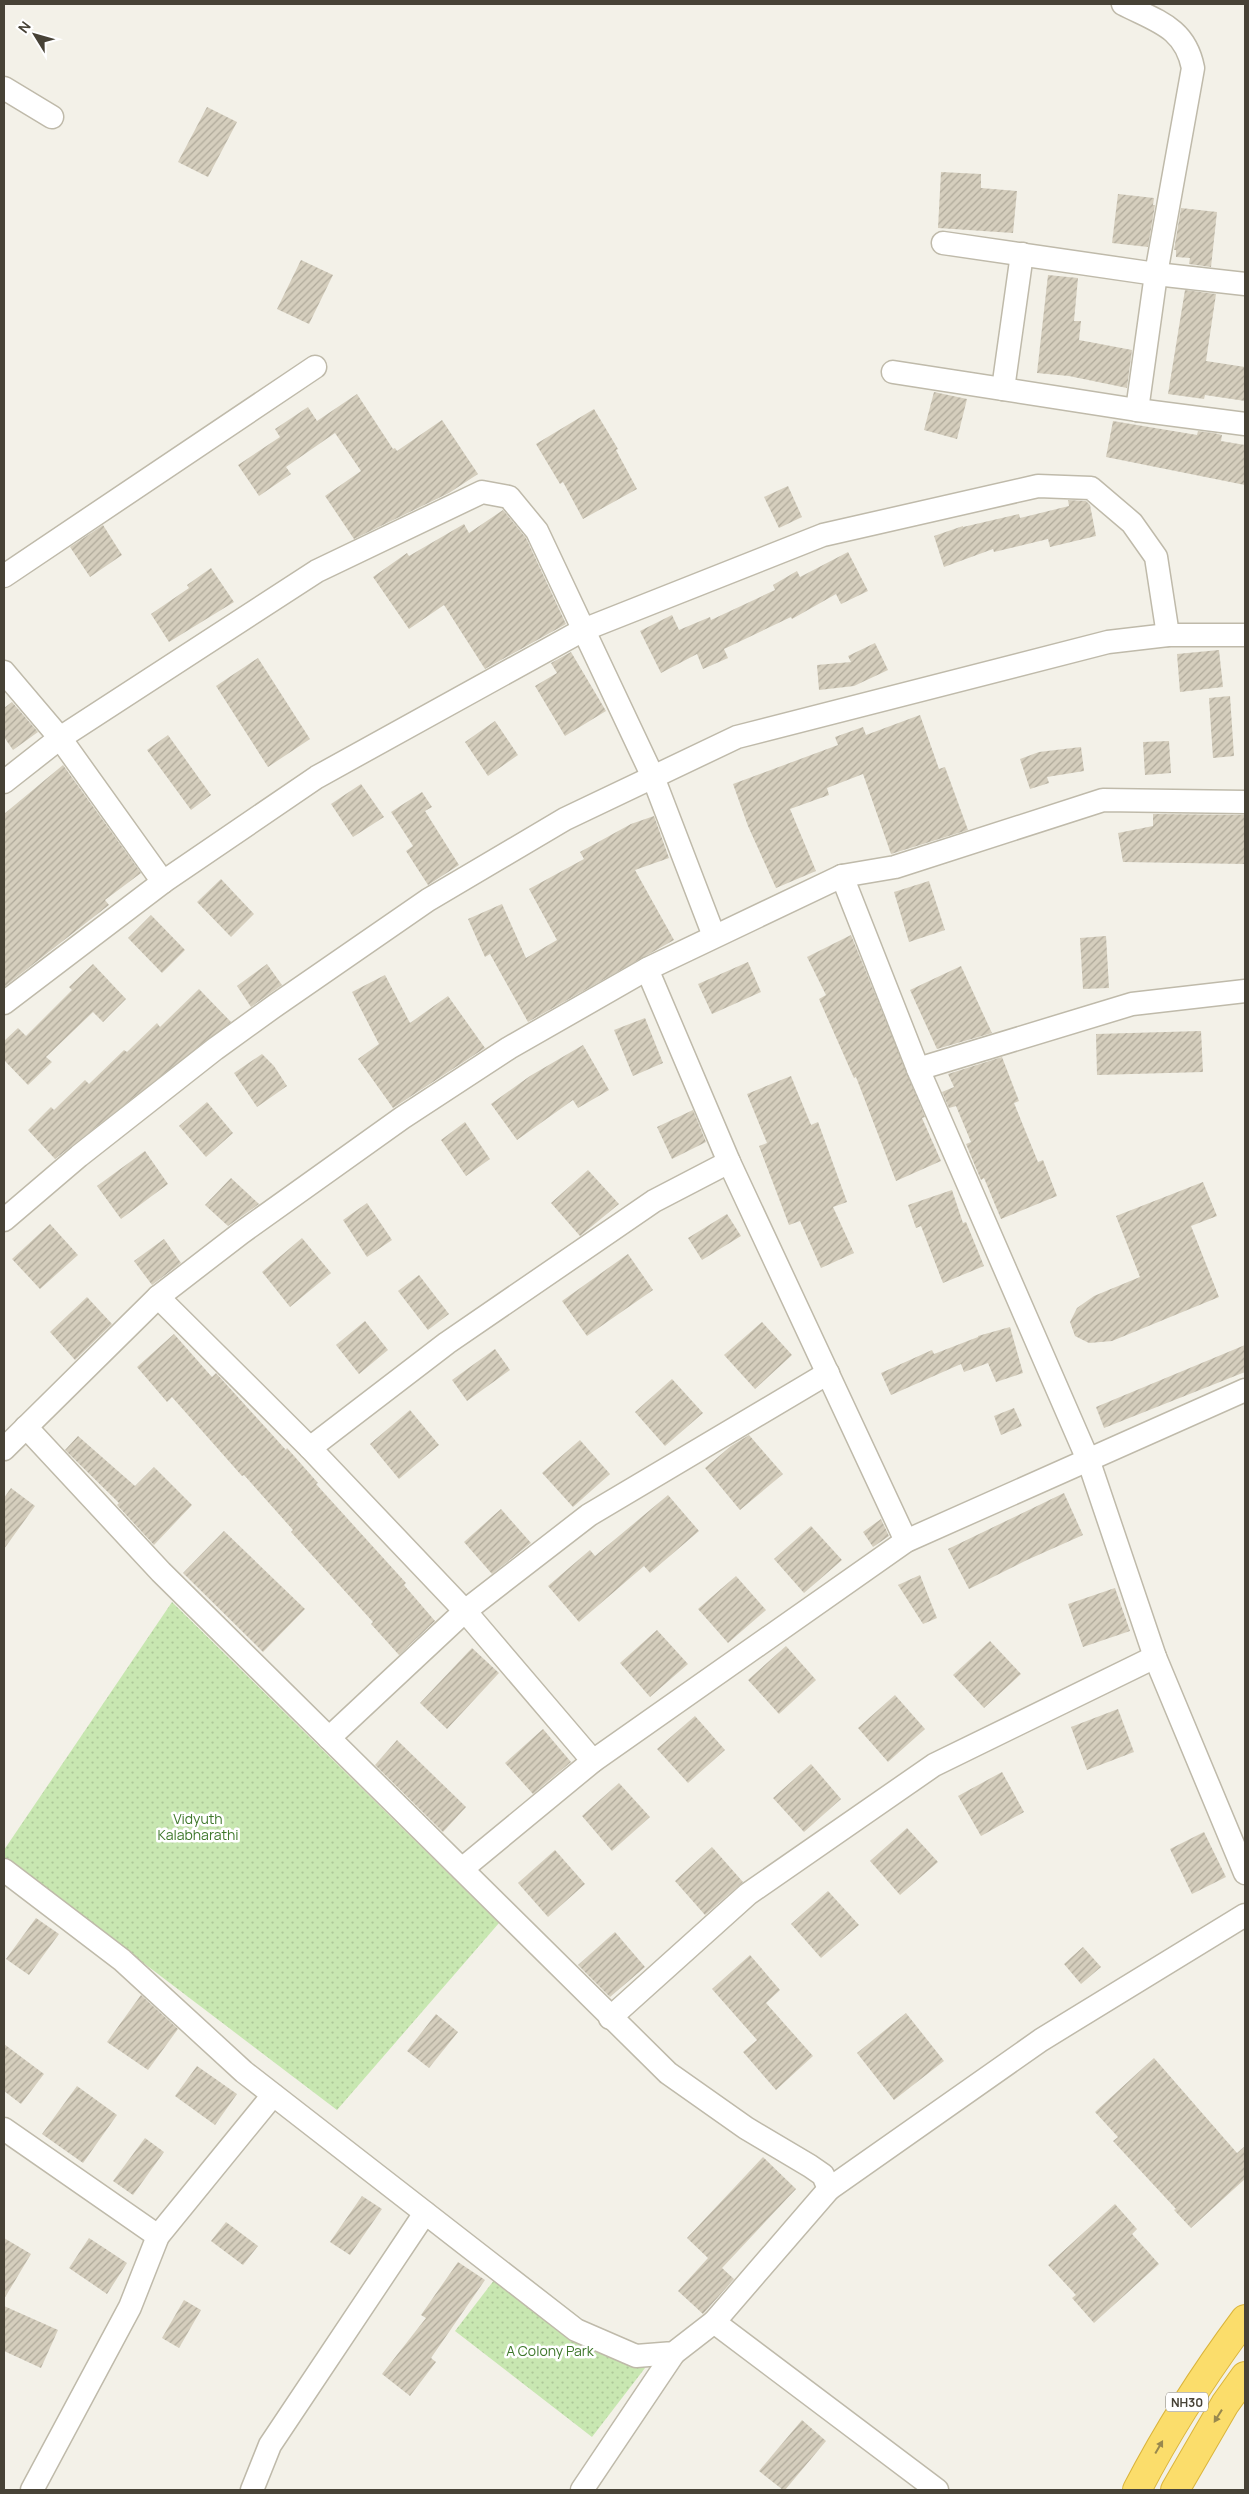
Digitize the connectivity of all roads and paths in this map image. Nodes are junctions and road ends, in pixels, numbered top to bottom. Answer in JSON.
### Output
{"nodes":[{"id":1,"x":1123,"y":4,"type":"edge"},
{"id":2,"x":4,"y":88,"type":"edge"},
{"id":3,"x":52,"y":117,"type":"dead end"},
{"id":4,"x":944,"y":243,"type":"dead end"},
{"id":5,"x":1022,"y":254,"type":"junction"},
{"id":6,"x":1156,"y":274,"type":"junction"},
{"id":7,"x":1245,"y":284,"type":"edge"},
{"id":8,"x":315,"y":367,"type":"dead end"},
{"id":9,"x":894,"y":372,"type":"dead end"},
{"id":10,"x":1003,"y":389,"type":"junction"},
{"id":11,"x":1137,"y":410,"type":"junction"},
{"id":12,"x":1245,"y":424,"type":"edge"},
{"id":13,"x":4,"y":576,"type":"edge"},
{"id":14,"x":584,"y":630,"type":"junction"},
{"id":15,"x":1168,"y":635,"type":"junction"},
{"id":16,"x":1245,"y":635,"type":"edge"},
{"id":17,"x":4,"y":672,"type":"edge"},
{"id":18,"x":60,"y":738,"type":"junction"},
{"id":19,"x":653,"y":777,"type":"junction"},
{"id":20,"x":4,"y":782,"type":"edge"},
{"id":21,"x":1245,"y":802,"type":"edge"},
{"id":22,"x":842,"y":876,"type":"junction"},
{"id":23,"x":164,"y":882,"type":"junction"},
{"id":24,"x":714,"y":936,"type":"junction"},
{"id":25,"x":647,"y":969,"type":"junction"},
{"id":26,"x":1245,"y":991,"type":"edge"},
{"id":27,"x":4,"y":1003,"type":"edge"},
{"id":28,"x":918,"y":1069,"type":"junction"},
{"id":29,"x":730,"y":1162,"type":"junction"},
{"id":30,"x":5,"y":1215,"type":"edge"},
{"id":31,"x":158,"y":1297,"type":"junction"},
{"id":32,"x":828,"y":1373,"type":"junction"},
{"id":33,"x":1245,"y":1390,"type":"edge"},
{"id":34,"x":26,"y":1427,"type":"junction"},
{"id":35,"x":310,"y":1448,"type":"junction"},
{"id":36,"x":4,"y":1449,"type":"edge"},
{"id":37,"x":1089,"y":1462,"type":"junction"},
{"id":38,"x":906,"y":1541,"type":"junction"},
{"id":39,"x":465,"y":1611,"type":"junction"},
{"id":40,"x":1155,"y":1658,"type":"junction"},
{"id":41,"x":329,"y":1738,"type":"junction"},
{"id":42,"x":593,"y":1761,"type":"junction"},
{"id":43,"x":462,"y":1869,"type":"junction"},
{"id":44,"x":4,"y":1870,"type":"edge"},
{"id":45,"x":1245,"y":1873,"type":"edge"},
{"id":46,"x":1245,"y":1915,"type":"edge"},
{"id":47,"x":610,"y":2018,"type":"junction"},
{"id":48,"x":272,"y":2095,"type":"junction"},
{"id":49,"x":4,"y":2129,"type":"edge"},
{"id":50,"x":829,"y":2189,"type":"junction"},
{"id":51,"x":426,"y":2214,"type":"junction"},
{"id":52,"x":158,"y":2236,"type":"junction"},
{"id":53,"x":1245,"y":2320,"type":"edge"},
{"id":54,"x":714,"y":2322,"type":"junction"},
{"id":55,"x":674,"y":2352,"type":"junction"},
{"id":56,"x":1245,"y":2376,"type":"edge"},
{"id":57,"x":32,"y":2490,"type":"edge"},
{"id":58,"x":252,"y":2490,"type":"edge"},
{"id":59,"x":582,"y":2490,"type":"edge"},
{"id":60,"x":936,"y":2490,"type":"edge"},
{"id":61,"x":1136,"y":2490,"type":"edge"},
{"id":62,"x":1175,"y":2490,"type":"edge"}],
"edges":[{"from":1,"to":6,"type":"street"},
{"from":2,"to":3,"type":"street"},
{"from":4,"to":5,"type":"street"},
{"from":5,"to":6,"type":"street"},
{"from":5,"to":10,"type":"street"},
{"from":6,"to":7,"type":"street"},
{"from":6,"to":11,"type":"street"},
{"from":8,"to":13,"type":"street"},
{"from":9,"to":10,"type":"street"},
{"from":10,"to":11,"type":"street"},
{"from":11,"to":12,"type":"street"},
{"from":14,"to":15,"type":"street"},
{"from":14,"to":18,"type":"street"},
{"from":14,"to":19,"type":"street"},
{"from":14,"to":23,"type":"street"},
{"from":15,"to":16,"type":"street"},
{"from":15,"to":19,"type":"street"},
{"from":17,"to":18,"type":"street"},
{"from":18,"to":20,"type":"street"},
{"from":18,"to":23,"type":"street"},
{"from":19,"to":24,"type":"street"},
{"from":19,"to":30,"type":"street"},
{"from":21,"to":22,"type":"street"},
{"from":22,"to":24,"type":"street"},
{"from":22,"to":28,"type":"street"},
{"from":23,"to":27,"type":"street"},
{"from":24,"to":25,"type":"street"},
{"from":25,"to":29,"type":"street"},
{"from":25,"to":31,"type":"street"},
{"from":26,"to":28,"type":"street"},
{"from":28,"to":37,"type":"street"},
{"from":29,"to":32,"type":"street"},
{"from":29,"to":35,"type":"street"},
{"from":31,"to":34,"type":"street"},
{"from":31,"to":35,"type":"street"},
{"from":32,"to":38,"type":"street"},
{"from":32,"to":39,"type":"street"},
{"from":33,"to":37,"type":"street"},
{"from":34,"to":36,"type":"street"},
{"from":34,"to":41,"type":"street"},
{"from":35,"to":39,"type":"street"},
{"from":37,"to":38,"type":"street"},
{"from":37,"to":40,"type":"street"},
{"from":38,"to":42,"type":"street"},
{"from":39,"to":41,"type":"street"},
{"from":39,"to":42,"type":"street"},
{"from":40,"to":45,"type":"street"},
{"from":40,"to":47,"type":"street"},
{"from":41,"to":43,"type":"street"},
{"from":42,"to":43,"type":"street"},
{"from":43,"to":47,"type":"street"},
{"from":44,"to":48,"type":"street"},
{"from":46,"to":50,"type":"street"},
{"from":47,"to":50,"type":"street"},
{"from":48,"to":51,"type":"street"},
{"from":48,"to":52,"type":"street"},
{"from":49,"to":52,"type":"street"},
{"from":50,"to":54,"type":"street"},
{"from":51,"to":55,"type":"street"},
{"from":51,"to":58,"type":"street"},
{"from":52,"to":57,"type":"street"},
{"from":61,"to":53,"type":"highway","number":"NH30","one_way":true},
{"from":54,"to":55,"type":"street"},
{"from":54,"to":60,"type":"street"},
{"from":55,"to":59,"type":"street"},
{"from":56,"to":62,"type":"highway","number":"NH30","one_way":true}]}
